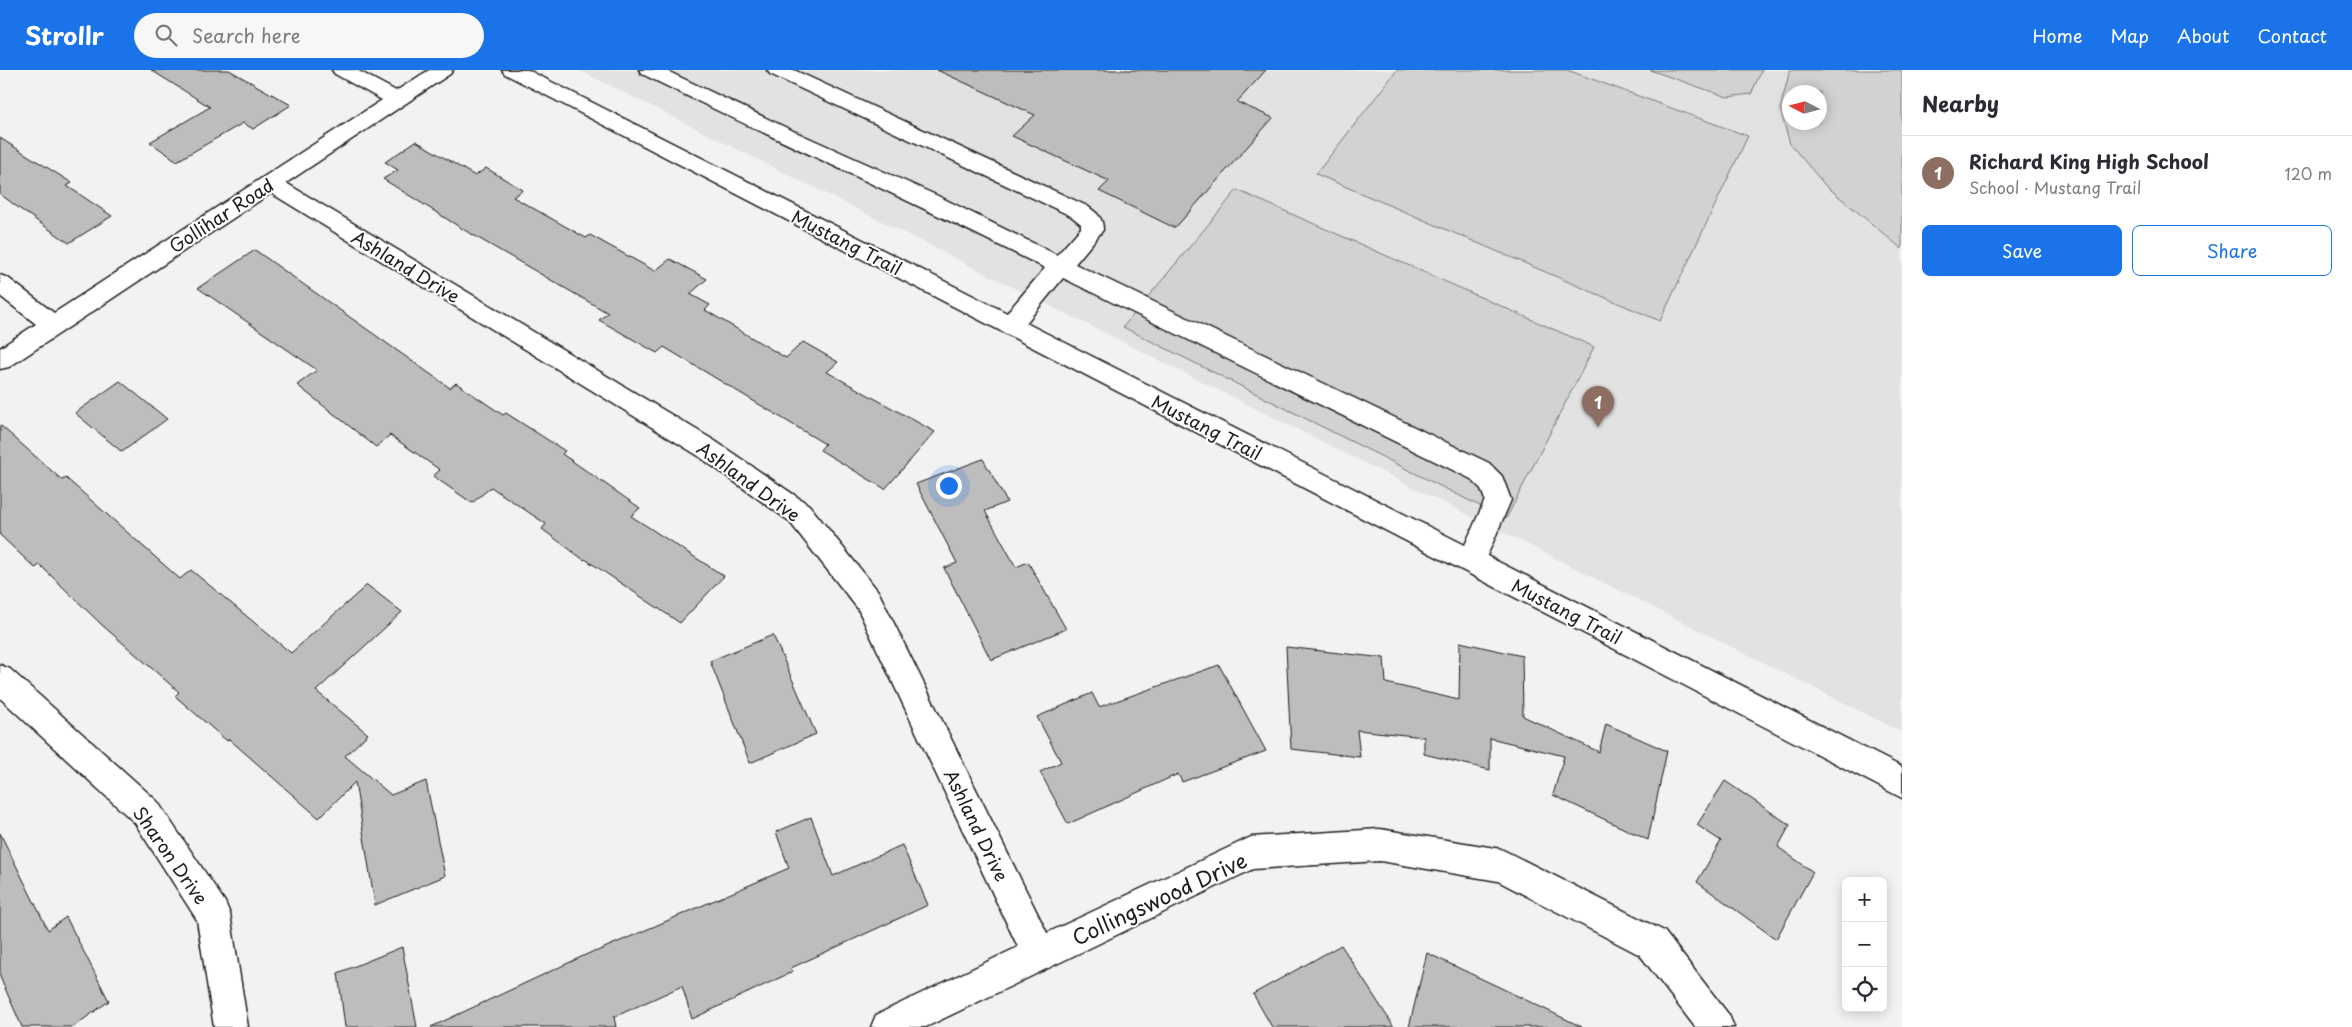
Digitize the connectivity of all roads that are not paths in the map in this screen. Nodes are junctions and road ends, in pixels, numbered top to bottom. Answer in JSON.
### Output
{"nodes":[{"id":1,"x":342,"y":70,"type":"edge"},
{"id":2,"x":443,"y":70,"type":"edge"},
{"id":3,"x":512,"y":70,"type":"edge"},
{"id":4,"x":649,"y":70,"type":"edge"},
{"id":5,"x":777,"y":70,"type":"edge"},
{"id":6,"x":396,"y":100,"type":"junction"},
{"id":7,"x":270,"y":183,"type":"junction"},
{"id":8,"x":1060,"y":266,"type":"junction"},
{"id":9,"x":0,"y":284,"type":"edge"},
{"id":10,"x":54,"y":325,"type":"junction"},
{"id":11,"x":1010,"y":326,"type":"junction"},
{"id":12,"x":0,"y":360,"type":"edge"},
{"id":13,"x":1471,"y":562,"type":"junction"},
{"id":14,"x":0,"y":679,"type":"edge"},
{"id":15,"x":1902,"y":783,"type":"edge"},
{"id":16,"x":1040,"y":955,"type":"junction"},
{"id":17,"x":231,"y":1027,"type":"edge"},
{"id":18,"x":888,"y":1027,"type":"edge"},
{"id":19,"x":1717,"y":1027,"type":"edge"}],
"edges":[{"from":1,"to":6,"type":"street"},
{"from":2,"to":6,"type":"street","name":"Gollihar Road"},
{"from":3,"to":11,"type":"street","name":"Mustang Trail"},
{"from":4,"to":8,"type":"street"},
{"from":5,"to":8,"type":"street"},
{"from":6,"to":7,"type":"street","name":"Gollihar Road"},
{"from":7,"to":10,"type":"street","name":"Gollihar Road"},
{"from":7,"to":16,"type":"street","name":"Ashland Drive"},
{"from":8,"to":11,"type":"street"},
{"from":8,"to":13,"type":"street"},
{"from":9,"to":10,"type":"street"},
{"from":10,"to":12,"type":"street","name":"Gollihar Road"},
{"from":11,"to":13,"type":"street","name":"Mustang Trail"},
{"from":13,"to":15,"type":"street","name":"Mustang Trail"},
{"from":14,"to":17,"type":"street","name":"Sharon Drive"},
{"from":16,"to":18,"type":"street","name":"Collingswood Drive"},
{"from":16,"to":19,"type":"street","name":"Collingswood Drive"}]}
